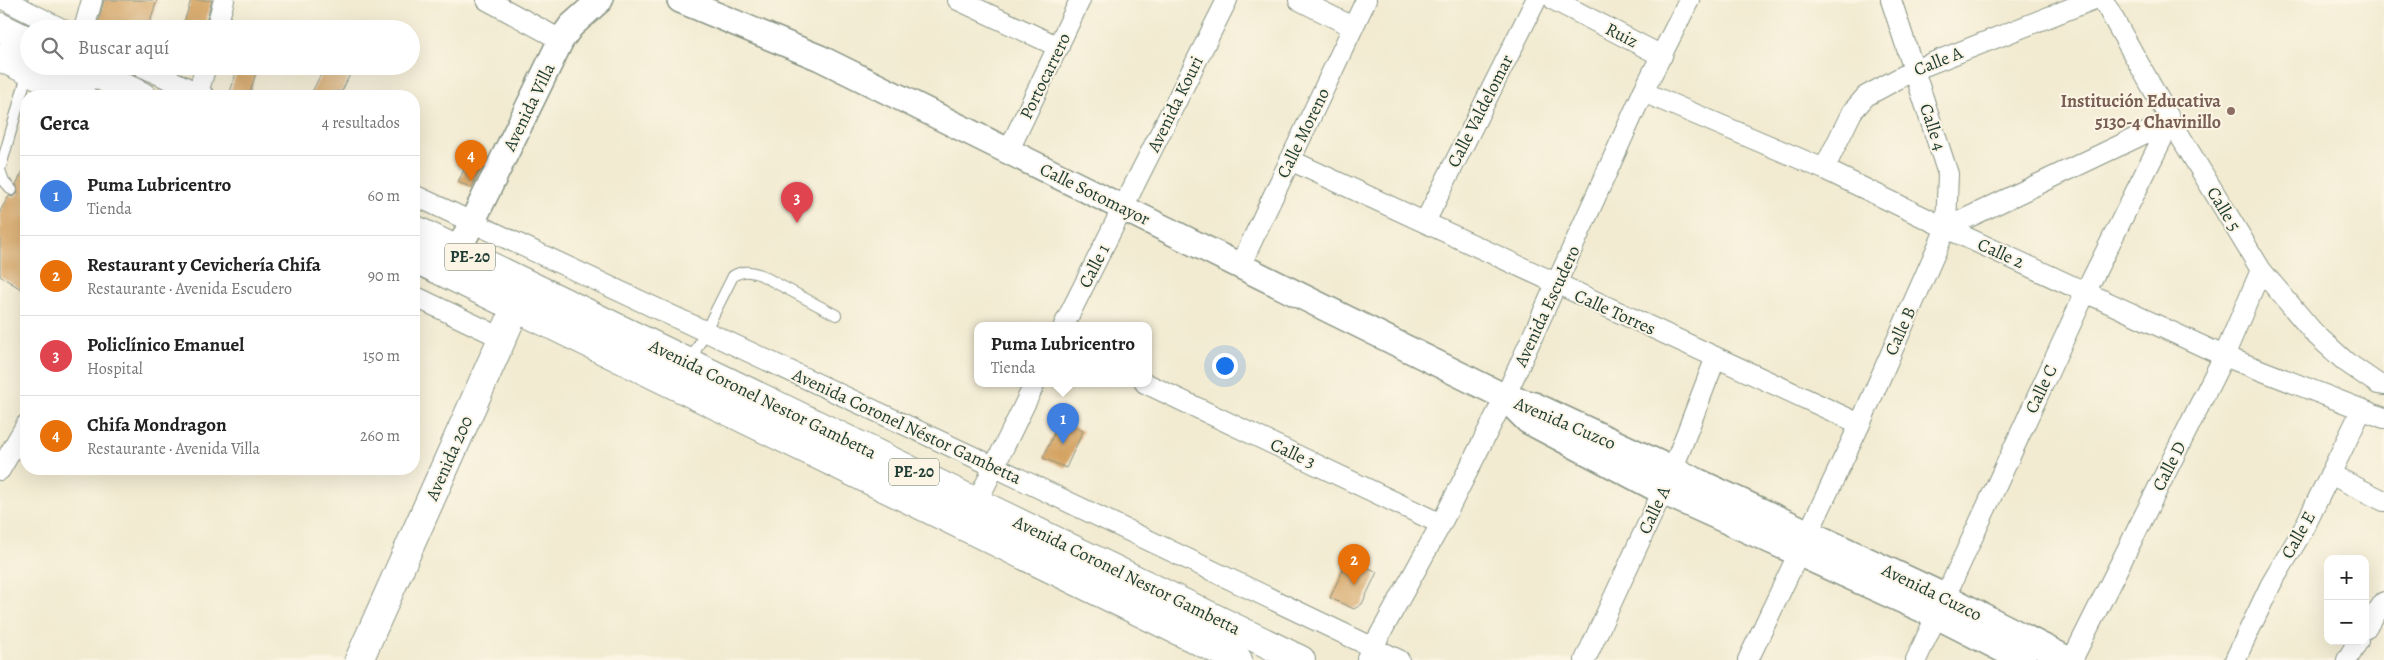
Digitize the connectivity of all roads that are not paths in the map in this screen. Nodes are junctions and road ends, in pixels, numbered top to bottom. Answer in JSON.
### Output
{"nodes":[{"id":1,"x":92,"y":0,"type":"edge"},
{"id":2,"x":224,"y":0,"type":"edge"},
{"id":3,"x":487,"y":0,"type":"edge"},
{"id":4,"x":600,"y":0,"type":"edge"},
{"id":5,"x":680,"y":0,"type":"edge"},
{"id":6,"x":958,"y":0,"type":"edge"},
{"id":7,"x":1080,"y":0,"type":"edge"},
{"id":8,"x":1227,"y":0,"type":"edge"},
{"id":9,"x":1299,"y":0,"type":"edge"},
{"id":10,"x":1366,"y":0,"type":"edge"},
{"id":11,"x":1536,"y":0,"type":"edge"},
{"id":12,"x":1554,"y":0,"type":"edge"},
{"id":13,"x":1688,"y":0,"type":"edge"},
{"id":14,"x":1891,"y":0,"type":"edge"},
{"id":15,"x":2092,"y":0,"type":"edge"},
{"id":16,"x":2103,"y":0,"type":"edge"},
{"id":17,"x":2,"y":13,"type":"edge"},
{"id":18,"x":28,"y":20,"type":"edge"},
{"id":19,"x":86,"y":20,"type":"edge"},
{"id":20,"x":218,"y":20,"type":"edge"},
{"id":21,"x":1354,"y":27,"type":"junction"},
{"id":22,"x":20,"y":32,"type":"edge"},
{"id":23,"x":562,"y":40,"type":"junction"},
{"id":24,"x":1059,"y":48,"type":"junction"},
{"id":25,"x":0,"y":56,"type":"edge"},
{"id":26,"x":1662,"y":56,"type":"junction"},
{"id":27,"x":20,"y":66,"type":"edge"},
{"id":28,"x":1914,"y":70,"type":"junction"},
{"id":29,"x":27,"y":75,"type":"edge"},
{"id":30,"x":38,"y":75,"type":"edge"},
{"id":31,"x":99,"y":75,"type":"edge"},
{"id":32,"x":159,"y":75,"type":"edge"},
{"id":33,"x":204,"y":75,"type":"edge"},
{"id":34,"x":22,"y":90,"type":"edge"},
{"id":35,"x":70,"y":90,"type":"edge"},
{"id":36,"x":130,"y":90,"type":"edge"},
{"id":37,"x":190,"y":90,"type":"edge"},
{"id":38,"x":202,"y":90,"type":"edge"},
{"id":39,"x":1643,"y":92,"type":"junction"},
{"id":40,"x":20,"y":99,"type":"edge"},
{"id":41,"x":2171,"y":121,"type":"junction"},
{"id":42,"x":1008,"y":152,"type":"junction"},
{"id":43,"x":1290,"y":160,"type":"junction"},
{"id":44,"x":1824,"y":169,"type":"junction"},
{"id":45,"x":12,"y":190,"type":"dead end"},
{"id":46,"x":420,"y":198,"type":"edge"},
{"id":47,"x":1124,"y":207,"type":"junction"},
{"id":48,"x":472,"y":222,"type":"junction"},
{"id":49,"x":1425,"y":222,"type":"junction"},
{"id":50,"x":1946,"y":228,"type":"junction"},
{"id":51,"x":420,"y":232,"type":"edge"},
{"id":52,"x":458,"y":251,"type":"junction"},
{"id":53,"x":539,"y":255,"type":"junction"},
{"id":54,"x":420,"y":260,"type":"edge"},
{"id":55,"x":1240,"y":266,"type":"junction"},
{"id":56,"x":2261,"y":270,"type":"junction"},
{"id":57,"x":1557,"y":285,"type":"junction"},
{"id":58,"x":2086,"y":292,"type":"junction"},
{"id":59,"x":521,"y":296,"type":"junction"},
{"id":60,"x":420,"y":299,"type":"edge"},
{"id":61,"x":836,"y":315,"type":"dead end"},
{"id":62,"x":1066,"y":322,"type":"edge"},
{"id":63,"x":703,"y":332,"type":"junction"},
{"id":64,"x":502,"y":338,"type":"junction"},
{"id":65,"x":2224,"y":356,"type":"junction"},
{"id":66,"x":1716,"y":358,"type":"junction"},
{"id":67,"x":689,"y":363,"type":"junction"},
{"id":68,"x":2384,"y":385,"type":"edge"},
{"id":69,"x":1152,"y":386,"type":"edge"},
{"id":70,"x":1033,"y":387,"type":"edge"},
{"id":71,"x":1505,"y":397,"type":"junction"},
{"id":72,"x":2362,"y":409,"type":"junction"},
{"id":73,"x":2384,"y":418,"type":"edge"},
{"id":74,"x":1860,"y":424,"type":"junction"},
{"id":75,"x":20,"y":435,"type":"edge"},
{"id":76,"x":993,"y":466,"type":"junction"},
{"id":77,"x":0,"y":470,"type":"edge"},
{"id":78,"x":2330,"y":474,"type":"junction"},
{"id":79,"x":1667,"y":482,"type":"junction"},
{"id":80,"x":2384,"y":500,"type":"edge"},
{"id":81,"x":977,"y":502,"type":"junction"},
{"id":82,"x":1441,"y":524,"type":"junction"},
{"id":83,"x":1803,"y":544,"type":"junction"},
{"id":84,"x":2384,"y":602,"type":"edge"},
{"id":85,"x":1942,"y":607,"type":"junction"},
{"id":86,"x":2369,"y":623,"type":"edge"},
{"id":87,"x":2356,"y":645,"type":"edge"},
{"id":88,"x":1369,"y":654,"type":"edge"},
{"id":89,"x":359,"y":660,"type":"edge"},
{"id":90,"x":1238,"y":660,"type":"edge"},
{"id":91,"x":1301,"y":660,"type":"edge"},
{"id":92,"x":1399,"y":660,"type":"edge"},
{"id":93,"x":1586,"y":660,"type":"edge"},
{"id":94,"x":1748,"y":660,"type":"edge"},
{"id":95,"x":1916,"y":660,"type":"edge"},
{"id":96,"x":2022,"y":660,"type":"edge"},
{"id":97,"x":2070,"y":660,"type":"edge"},
{"id":98,"x":2235,"y":660,"type":"edge"},
{"id":99,"x":2347,"y":660,"type":"edge"}],
"edges":[{"from":1,"to":19,"type":"street"},
{"from":2,"to":20,"type":"street"},
{"from":3,"to":23,"type":"street"},
{"from":4,"to":23,"type":"street","name":"Avenida Villa"},
{"from":5,"to":42,"type":"street","name":"Calle Sotomayor"},
{"from":6,"to":24,"type":"street"},
{"from":7,"to":24,"type":"street","name":"Portocarrero"},
{"from":8,"to":47,"type":"street","name":"Avenida Kouri"},
{"from":9,"to":21,"type":"street"},
{"from":10,"to":21,"type":"street","name":"Calle Moreno"},
{"from":11,"to":49,"type":"street","name":"Calle Valdelomar"},
{"from":12,"to":26,"type":"street","name":"Ruiz"},
{"from":13,"to":26,"type":"street","name":"Avenida Escudero"},
{"from":14,"to":28,"type":"street","name":"Calle 4"},
{"from":15,"to":28,"type":"street","name":"Calle A"},
{"from":16,"to":41,"type":"street","name":"Calle 5"},
{"from":17,"to":18,"type":"street"},
{"from":17,"to":22,"type":"main road"},
{"from":21,"to":43,"type":"street","name":"Calle Moreno"},
{"from":23,"to":48,"type":"street","name":"Avenida Villa"},
{"from":24,"to":42,"type":"street","name":"Portocarrero"},
{"from":25,"to":27,"type":"main road"},
{"from":26,"to":39,"type":"street","name":"Avenida Escudero"},
{"from":28,"to":44,"type":"street","name":"Calle A"},
{"from":28,"to":50,"type":"street","name":"Calle 4"},
{"from":29,"to":34,"type":"lane"},
{"from":30,"to":35,"type":"main road"},
{"from":31,"to":36,"type":"main road"},
{"from":32,"to":37,"type":"street"},
{"from":33,"to":38,"type":"street"},
{"from":39,"to":44,"type":"street","name":"Calle 2"},
{"from":39,"to":57,"type":"street","name":"Avenida Escudero"},
{"from":40,"to":45,"type":"lane"},
{"from":41,"to":50,"type":"street"},
{"from":41,"to":56,"type":"street","name":"Calle 5"},
{"from":41,"to":58,"type":"street","name":"Calle C"},
{"from":42,"to":47,"type":"street","name":"Calle Sotomayor"},
{"from":43,"to":49,"type":"street","name":"Calle Torres"},
{"from":43,"to":55,"type":"street","name":"Calle Moreno"},
{"from":44,"to":50,"type":"street","name":"Calle 2"},
{"from":46,"to":48,"type":"street","name":"Avenida Coronel Néstor Gambetta"},
{"from":47,"to":55,"type":"street","name":"Calle Sotomayor"},
{"from":47,"to":62,"type":"street","name":"Calle 1"},
{"from":48,"to":52,"type":"street","name":"Avenida Villa"},
{"from":48,"to":53,"type":"street","name":"Avenida Coronel Néstor Gambetta"},
{"from":49,"to":57,"type":"street","name":"Calle Torres"},
{"from":50,"to":58,"type":"street","name":"Calle 2"},
{"from":50,"to":74,"type":"street","name":"Calle B"},
{"from":51,"to":52,"type":"main road","name":"Avenida Coronel Nestor Gambetta","number":"PE-20"},
{"from":52,"to":59,"type":"main road","name":"Avenida Coronel Nestor Gambetta","number":"PE-20"},
{"from":53,"to":59,"type":"street","name":"Avenida 200"},
{"from":53,"to":63,"type":"street","name":"Avenida Coronel Néstor Gambetta"},
{"from":54,"to":59,"type":"main road","name":"Avenida Coronel Nestor Gambetta","number":"PE-20"},
{"from":55,"to":71,"type":"street","name":"Calle Sotomayor"},
{"from":56,"to":65,"type":"street","name":"Calle D"},
{"from":56,"to":68,"type":"street","name":"Calle 5"},
{"from":57,"to":66,"type":"street","name":"Calle Torres"},
{"from":57,"to":71,"type":"street","name":"Avenida Escudero"},
{"from":58,"to":65,"type":"street","name":"Calle 2"},
{"from":58,"to":85,"type":"street","name":"Calle C"},
{"from":59,"to":64,"type":"main road","name":"Avenida 200"},
{"from":59,"to":67,"type":"main road","name":"Avenida Coronel Nestor Gambetta","number":"PE-20"},
{"from":59,"to":90,"type":"main road","name":"Avenida Coronel Nestor Gambetta","number":"PE-20"},
{"from":60,"to":64,"type":"street"},
{"from":61,"to":63,"type":"lane"},
{"from":63,"to":67,"type":"lane"},
{"from":63,"to":76,"type":"street","name":"Avenida Coronel Néstor Gambetta"},
{"from":64,"to":89,"type":"main road","name":"Avenida 200"},
{"from":65,"to":72,"type":"street","name":"Calle 2"},
{"from":65,"to":97,"type":"street","name":"Calle D"},
{"from":66,"to":74,"type":"street","name":"Calle Torres"},
{"from":66,"to":79,"type":"street","name":"Calle A"},
{"from":67,"to":81,"type":"main road","name":"Avenida Coronel Nestor Gambetta","number":"PE-20"},
{"from":69,"to":82,"type":"street","name":"Calle 3"},
{"from":70,"to":76,"type":"street"},
{"from":71,"to":79,"type":"street","name":"Avenida Cuzco"},
{"from":71,"to":82,"type":"street","name":"Avenida Escudero"},
{"from":72,"to":73,"type":"street","name":"Calle 2"},
{"from":72,"to":78,"type":"street","name":"Calle E"},
{"from":74,"to":83,"type":"street","name":"Calle B"},
{"from":75,"to":77,"type":"street"},
{"from":76,"to":81,"type":"street"},
{"from":76,"to":88,"type":"street","name":"Avenida Coronel Néstor Gambetta"},
{"from":78,"to":80,"type":"street"},
{"from":78,"to":98,"type":"street","name":"Calle E"},
{"from":79,"to":83,"type":"street","name":"Avenida Cuzco"},
{"from":79,"to":93,"type":"street","name":"Calle A"},
{"from":81,"to":91,"type":"main road","name":"Avenida Coronel Nestor Gambetta","number":"PE-20"},
{"from":82,"to":88,"type":"street","name":"Avenida Escudero"},
{"from":83,"to":85,"type":"street","name":"Avenida Cuzco"},
{"from":83,"to":94,"type":"street","name":"Calle B"},
{"from":84,"to":86,"type":"street"},
{"from":85,"to":95,"type":"street","name":"Calle C"},
{"from":85,"to":96,"type":"street","name":"Avenida Cuzco"},
{"from":85,"to":97,"type":"street","name":"Avenida Cuzco"},
{"from":87,"to":99,"type":"street"},
{"from":88,"to":92,"type":"street","name":"Avenida Coronel Néstor Gambetta"}]}
